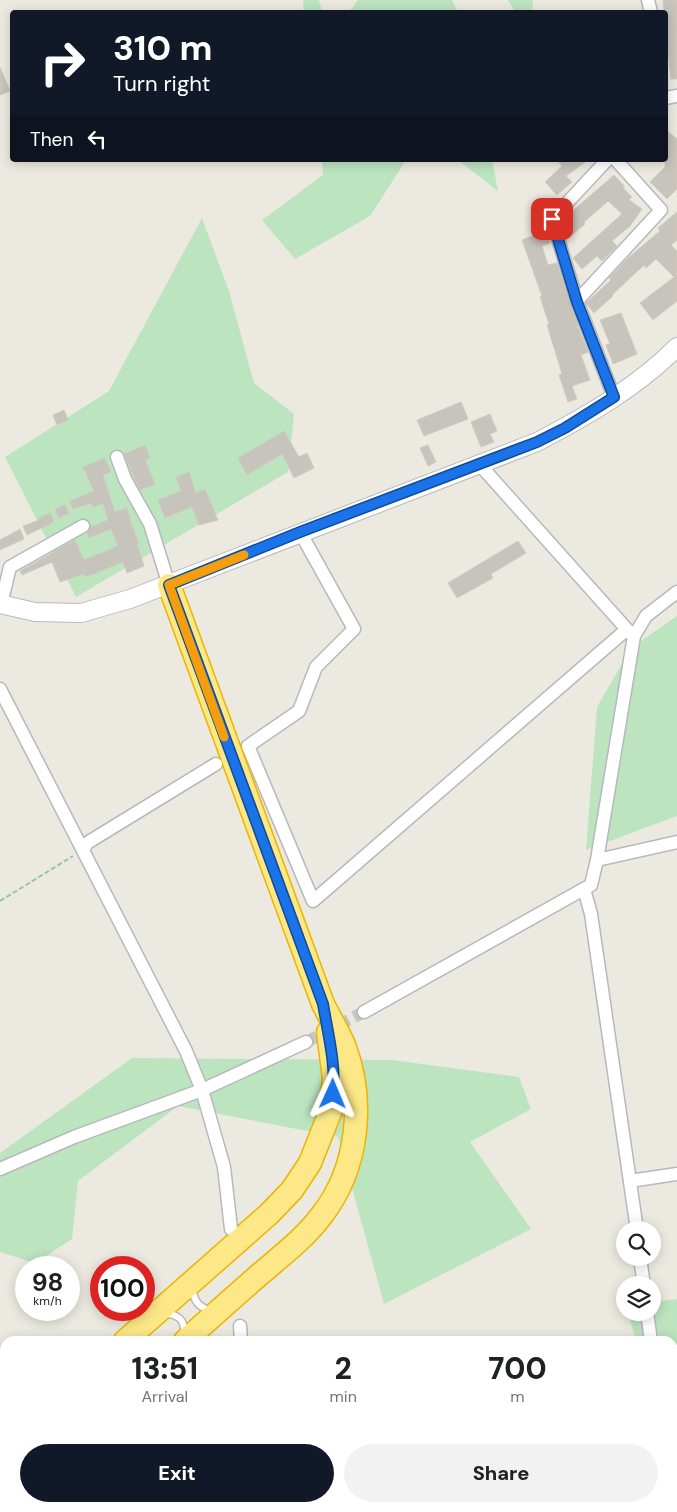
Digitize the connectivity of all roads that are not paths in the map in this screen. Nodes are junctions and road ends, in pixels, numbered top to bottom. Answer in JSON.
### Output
{"nodes":[{"id":1,"x":605,"y":162,"type":"edge"},
{"id":2,"x":618,"y":162,"type":"edge"},
{"id":3,"x":577,"y":302,"type":"junction"},
{"id":4,"x":677,"y":347,"type":"edge"},
{"id":5,"x":614,"y":397,"type":"junction"},
{"id":6,"x":117,"y":457,"type":"dead end"},
{"id":7,"x":480,"y":465,"type":"junction"},
{"id":8,"x":83,"y":526,"type":"dead end"},
{"id":9,"x":300,"y":532,"type":"junction"},
{"id":10,"x":169,"y":585,"type":"junction"},
{"id":11,"x":677,"y":592,"type":"edge"},
{"id":12,"x":0,"y":604,"type":"edge"},
{"id":13,"x":630,"y":633,"type":"junction"},
{"id":14,"x":0,"y":689,"type":"edge"},
{"id":15,"x":216,"y":764,"type":"dead end"},
{"id":16,"x":677,"y":842,"type":"edge"},
{"id":17,"x":84,"y":850,"type":"junction"},
{"id":18,"x":597,"y":860,"type":"junction"},
{"id":19,"x":584,"y":889,"type":"junction"},
{"id":20,"x":323,"y":1004,"type":"junction"},
{"id":21,"x":364,"y":1012,"type":"tunnel mouth"},
{"id":22,"x":306,"y":1042,"type":"tunnel mouth"},
{"id":23,"x":202,"y":1090,"type":"junction"},
{"id":24,"x":0,"y":1169,"type":"edge"},
{"id":25,"x":677,"y":1174,"type":"edge"},
{"id":26,"x":630,"y":1181,"type":"junction"},
{"id":27,"x":636,"y":1221,"type":"edge"},
{"id":28,"x":231,"y":1229,"type":"dead end"},
{"id":29,"x":196,"y":1279,"type":"junction"},
{"id":30,"x":222,"y":1307,"type":"junction"},
{"id":31,"x":155,"y":1314,"type":"edge"},
{"id":32,"x":155,"y":1316,"type":"edge"},
{"id":33,"x":148,"y":1321,"type":"edge"},
{"id":34,"x":649,"y":1321,"type":"edge"},
{"id":35,"x":240,"y":1326,"type":"dead end"},
{"id":36,"x":131,"y":1336,"type":"edge"},
{"id":37,"x":183,"y":1336,"type":"edge"},
{"id":38,"x":190,"y":1336,"type":"edge"},
{"id":39,"x":241,"y":1336,"type":"edge"},
{"id":40,"x":650,"y":1336,"type":"edge"}],
"edges":[{"from":1,"to":3,"type":"street"},
{"from":2,"to":3,"type":"street"},
{"from":3,"to":5,"type":"street"},
{"from":4,"to":5,"type":"street"},
{"from":5,"to":7,"type":"street"},
{"from":6,"to":10,"type":"street"},
{"from":7,"to":9,"type":"street"},
{"from":7,"to":13,"type":"street"},
{"from":8,"to":12,"type":"street"},
{"from":9,"to":10,"type":"street"},
{"from":9,"to":13,"type":"street"},
{"from":10,"to":12,"type":"street"},
{"from":10,"to":20,"type":"highway"},
{"from":11,"to":13,"type":"street"},
{"from":13,"to":18,"type":"street"},
{"from":14,"to":17,"type":"street"},
{"from":15,"to":17,"type":"street"},
{"from":16,"to":18,"type":"street"},
{"from":17,"to":23,"type":"street"},
{"from":18,"to":19,"type":"street"},
{"from":19,"to":21,"type":"street"},
{"from":19,"to":26,"type":"street"},
{"from":20,"to":29,"type":"highway"},
{"from":20,"to":30,"type":"highway"},
{"from":22,"to":23,"type":"street"},
{"from":23,"to":24,"type":"street"},
{"from":23,"to":28,"type":"street"},
{"from":25,"to":26,"type":"street"},
{"from":26,"to":27,"type":"street"},
{"from":29,"to":30,"type":"lane"},
{"from":29,"to":31,"type":"highway"},
{"from":30,"to":38,"type":"highway"},
{"from":32,"to":37,"type":"lane"},
{"from":33,"to":36,"type":"highway"},
{"from":34,"to":40,"type":"street"},
{"from":35,"to":39,"type":"street"}]}
